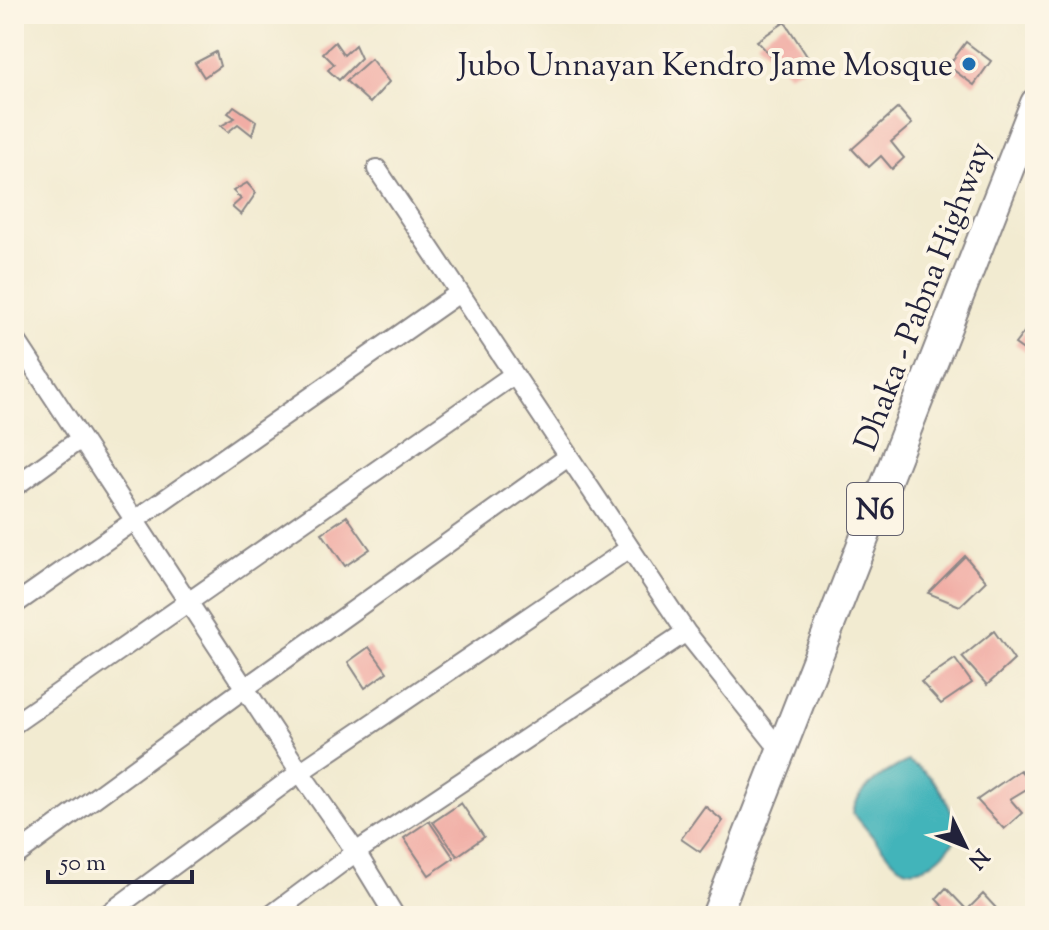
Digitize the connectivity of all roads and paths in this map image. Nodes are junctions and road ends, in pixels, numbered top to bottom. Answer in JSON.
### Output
{"nodes":[{"id":1,"x":1035,"y":103,"type":"edge"},
{"id":2,"x":377,"y":169,"type":"dead end"},
{"id":3,"x":459,"y":293,"type":"junction"},
{"id":4,"x":14,"y":337,"type":"edge"},
{"id":5,"x":513,"y":375,"type":"junction"},
{"id":6,"x":80,"y":439,"type":"junction"},
{"id":7,"x":568,"y":457,"type":"junction"},
{"id":8,"x":14,"y":487,"type":"edge"},
{"id":9,"x":134,"y":519,"type":"junction"},
{"id":10,"x":630,"y":548,"type":"junction"},
{"id":11,"x":187,"y":602,"type":"junction"},
{"id":12,"x":14,"y":605,"type":"edge"},
{"id":13,"x":686,"y":632,"type":"junction"},
{"id":14,"x":245,"y":688,"type":"junction"},
{"id":15,"x":14,"y":724,"type":"edge"},
{"id":16,"x":781,"y":751,"type":"junction"},
{"id":17,"x":300,"y":772,"type":"junction"},
{"id":18,"x":356,"y":852,"type":"junction"},
{"id":19,"x":14,"y":857,"type":"edge"},
{"id":20,"x":105,"y":916,"type":"edge"},
{"id":21,"x":270,"y":916,"type":"edge"},
{"id":22,"x":395,"y":916,"type":"edge"},
{"id":23,"x":716,"y":916,"type":"edge"}],
"edges":[{"from":1,"to":16,"type":"highway","name":"Dhaka - Pabna Highway","number":"N6"},
{"from":2,"to":3,"type":"street"},
{"from":3,"to":5,"type":"street"},
{"from":3,"to":9,"type":"street"},
{"from":4,"to":6,"type":"street"},
{"from":5,"to":7,"type":"street"},
{"from":5,"to":11,"type":"street"},
{"from":6,"to":8,"type":"street"},
{"from":6,"to":9,"type":"street"},
{"from":7,"to":10,"type":"street"},
{"from":7,"to":14,"type":"street"},
{"from":9,"to":11,"type":"street"},
{"from":9,"to":12,"type":"street"},
{"from":10,"to":13,"type":"street"},
{"from":10,"to":17,"type":"street"},
{"from":11,"to":14,"type":"street"},
{"from":11,"to":15,"type":"street"},
{"from":13,"to":16,"type":"street"},
{"from":13,"to":18,"type":"street"},
{"from":14,"to":17,"type":"street"},
{"from":14,"to":19,"type":"street"},
{"from":16,"to":23,"type":"highway","name":"Dhaka - Pabna Highway","number":"N6"},
{"from":17,"to":18,"type":"street"},
{"from":17,"to":20,"type":"street"},
{"from":18,"to":21,"type":"street"},
{"from":18,"to":22,"type":"street"}]}
